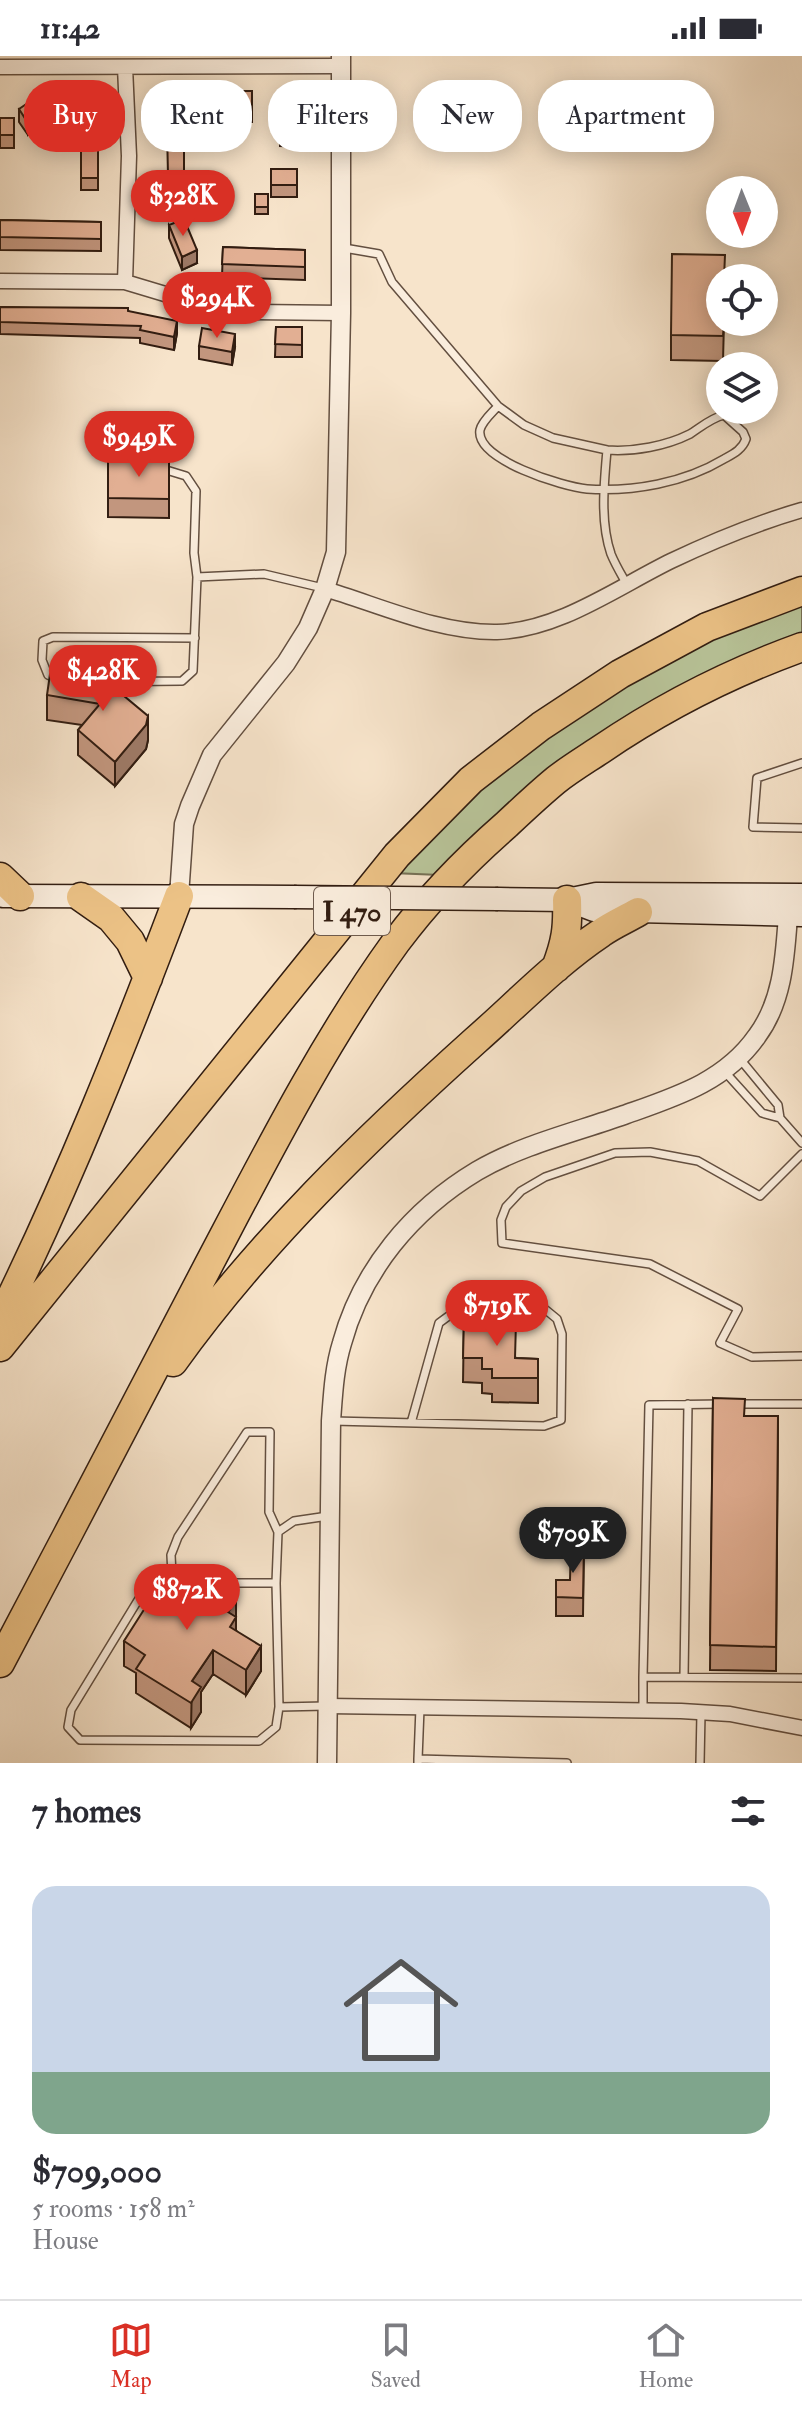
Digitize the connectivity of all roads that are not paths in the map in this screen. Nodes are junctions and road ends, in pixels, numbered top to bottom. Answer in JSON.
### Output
{"nodes":[{"id":1,"x":341,"y":61,"type":"edge"},
{"id":2,"x":0,"y":67,"type":"edge"},
{"id":3,"x":125,"y":67,"type":"junction"},
{"id":4,"x":341,"y":247,"type":"junction"},
{"id":5,"x":0,"y":281,"type":"edge"},
{"id":6,"x":125,"y":282,"type":"junction"},
{"id":7,"x":341,"y":313,"type":"junction"},
{"id":8,"x":498,"y":406,"type":"junction"},
{"id":9,"x":607,"y":450,"type":"junction"},
{"id":10,"x":151,"y":467,"type":"edge"},
{"id":11,"x":604,"y":489,"type":"junction"},
{"id":12,"x":802,"y":510,"type":"edge"},
{"id":13,"x":197,"y":577,"type":"junction"},
{"id":14,"x":626,"y":583,"type":"junction"},
{"id":15,"x":325,"y":589,"type":"junction"},
{"id":16,"x":802,"y":591,"type":"edge"},
{"id":17,"x":195,"y":638,"type":"junction"},
{"id":18,"x":802,"y":647,"type":"edge"},
{"id":19,"x":64,"y":682,"type":"edge"},
{"id":20,"x":78,"y":682,"type":"edge"},
{"id":21,"x":802,"y":763,"type":"edge"},
{"id":22,"x":802,"y":828,"type":"edge"},
{"id":23,"x":7,"y":890,"type":"edge"},
{"id":24,"x":802,"y":895,"type":"edge"},
{"id":25,"x":179,"y":896,"type":"junction"},
{"id":26,"x":81,"y":897,"type":"junction"},
{"id":27,"x":567,"y":900,"type":"junction"},
{"id":28,"x":638,"y":912,"type":"junction"},
{"id":29,"x":795,"y":915,"type":"edge"},
{"id":30,"x":556,"y":968,"type":"junction"},
{"id":31,"x":148,"y":978,"type":"junction"},
{"id":32,"x":739,"y":1058,"type":"junction"},
{"id":33,"x":724,"y":1071,"type":"junction"},
{"id":34,"x":780,"y":1118,"type":"junction"},
{"id":35,"x":802,"y":1143,"type":"edge"},
{"id":36,"x":802,"y":1154,"type":"edge"},
{"id":37,"x":0,"y":1320,"type":"edge"},
{"id":38,"x":0,"y":1347,"type":"edge"},
{"id":39,"x":802,"y":1356,"type":"edge"},
{"id":40,"x":688,"y":1404,"type":"junction"},
{"id":41,"x":802,"y":1404,"type":"edge"},
{"id":42,"x":331,"y":1421,"type":"junction"},
{"id":43,"x":411,"y":1423,"type":"junction"},
{"id":44,"x":103,"y":1470,"type":"junction"},
{"id":45,"x":330,"y":1516,"type":"junction"},
{"id":46,"x":278,"y":1532,"type":"junction"},
{"id":47,"x":187,"y":1583,"type":"edge"},
{"id":48,"x":276,"y":1583,"type":"junction"},
{"id":49,"x":0,"y":1663,"type":"edge"},
{"id":50,"x":643,"y":1677,"type":"junction"},
{"id":51,"x":684,"y":1677,"type":"junction"},
{"id":52,"x":802,"y":1678,"type":"edge"},
{"id":53,"x":328,"y":1706,"type":"junction"},
{"id":54,"x":279,"y":1707,"type":"junction"},
{"id":55,"x":420,"y":1708,"type":"junction"},
{"id":56,"x":643,"y":1710,"type":"junction"},
{"id":57,"x":701,"y":1712,"type":"junction"},
{"id":58,"x":802,"y":1728,"type":"edge"},
{"id":59,"x":418,"y":1761,"type":"edge"},
{"id":60,"x":700,"y":1762,"type":"edge"},
{"id":61,"x":327,"y":1763,"type":"edge"},
{"id":62,"x":567,"y":1763,"type":"edge"},
{"id":63,"x":712,"y":1763,"type":"edge"}],
"edges":[{"from":1,"to":3,"type":"street"},
{"from":1,"to":4,"type":"street"},
{"from":2,"to":3,"type":"street"},
{"from":3,"to":6,"type":"street"},
{"from":4,"to":7,"type":"street"},
{"from":4,"to":8,"type":"lane"},
{"from":5,"to":6,"type":"street"},
{"from":6,"to":7,"type":"street"},
{"from":7,"to":15,"type":"street"},
{"from":8,"to":9,"type":"lane"},
{"from":8,"to":11,"type":"lane"},
{"from":9,"to":11,"type":"lane"},
{"from":9,"to":11,"type":"lane"},
{"from":10,"to":13,"type":"lane"},
{"from":11,"to":14,"type":"lane"},
{"from":12,"to":14,"type":"street"},
{"from":13,"to":15,"type":"lane"},
{"from":13,"to":17,"type":"lane"},
{"from":14,"to":15,"type":"street"},
{"from":15,"to":25,"type":"street"},
{"from":16,"to":38,"type":"highway","number":"I 470"},
{"from":17,"to":19,"type":"lane"},
{"from":17,"to":20,"type":"lane"},
{"from":18,"to":44,"type":"highway","number":"I 470"},
{"from":21,"to":22,"type":"lane"},
{"from":23,"to":26,"type":"main road"},
{"from":24,"to":27,"type":"main road"},
{"from":25,"to":26,"type":"main road"},
{"from":25,"to":27,"type":"main road","bridge":true},
{"from":25,"to":31,"type":"highway"},
{"from":26,"to":31,"type":"highway"},
{"from":27,"to":28,"type":"main road"},
{"from":27,"to":30,"type":"highway"},
{"from":28,"to":29,"type":"main road"},
{"from":28,"to":30,"type":"highway"},
{"from":29,"to":32,"type":"street"},
{"from":30,"to":44,"type":"highway"},
{"from":31,"to":37,"type":"highway"},
{"from":32,"to":33,"type":"street"},
{"from":32,"to":34,"type":"lane"},
{"from":33,"to":34,"type":"lane"},
{"from":33,"to":42,"type":"street"},
{"from":34,"to":35,"type":"lane"},
{"from":36,"to":39,"type":"lane"},
{"from":40,"to":41,"type":"lane"},
{"from":40,"to":50,"type":"lane"},
{"from":40,"to":51,"type":"lane"},
{"from":42,"to":43,"type":"lane"},
{"from":42,"to":45,"type":"street"},
{"from":43,"to":43,"type":"lane"},
{"from":44,"to":49,"type":"highway","number":"I 470"},
{"from":45,"to":46,"type":"lane"},
{"from":45,"to":53,"type":"street"},
{"from":46,"to":48,"type":"lane"},
{"from":46,"to":54,"type":"lane"},
{"from":47,"to":48,"type":"lane"},
{"from":48,"to":54,"type":"lane"},
{"from":50,"to":51,"type":"lane"},
{"from":50,"to":56,"type":"lane"},
{"from":51,"to":52,"type":"lane"},
{"from":53,"to":54,"type":"lane"},
{"from":53,"to":55,"type":"street"},
{"from":53,"to":61,"type":"street"},
{"from":55,"to":56,"type":"street"},
{"from":55,"to":59,"type":"lane"},
{"from":56,"to":57,"type":"street"},
{"from":57,"to":58,"type":"street"},
{"from":57,"to":60,"type":"lane"},
{"from":59,"to":62,"type":"lane"},
{"from":60,"to":63,"type":"lane"}]}
